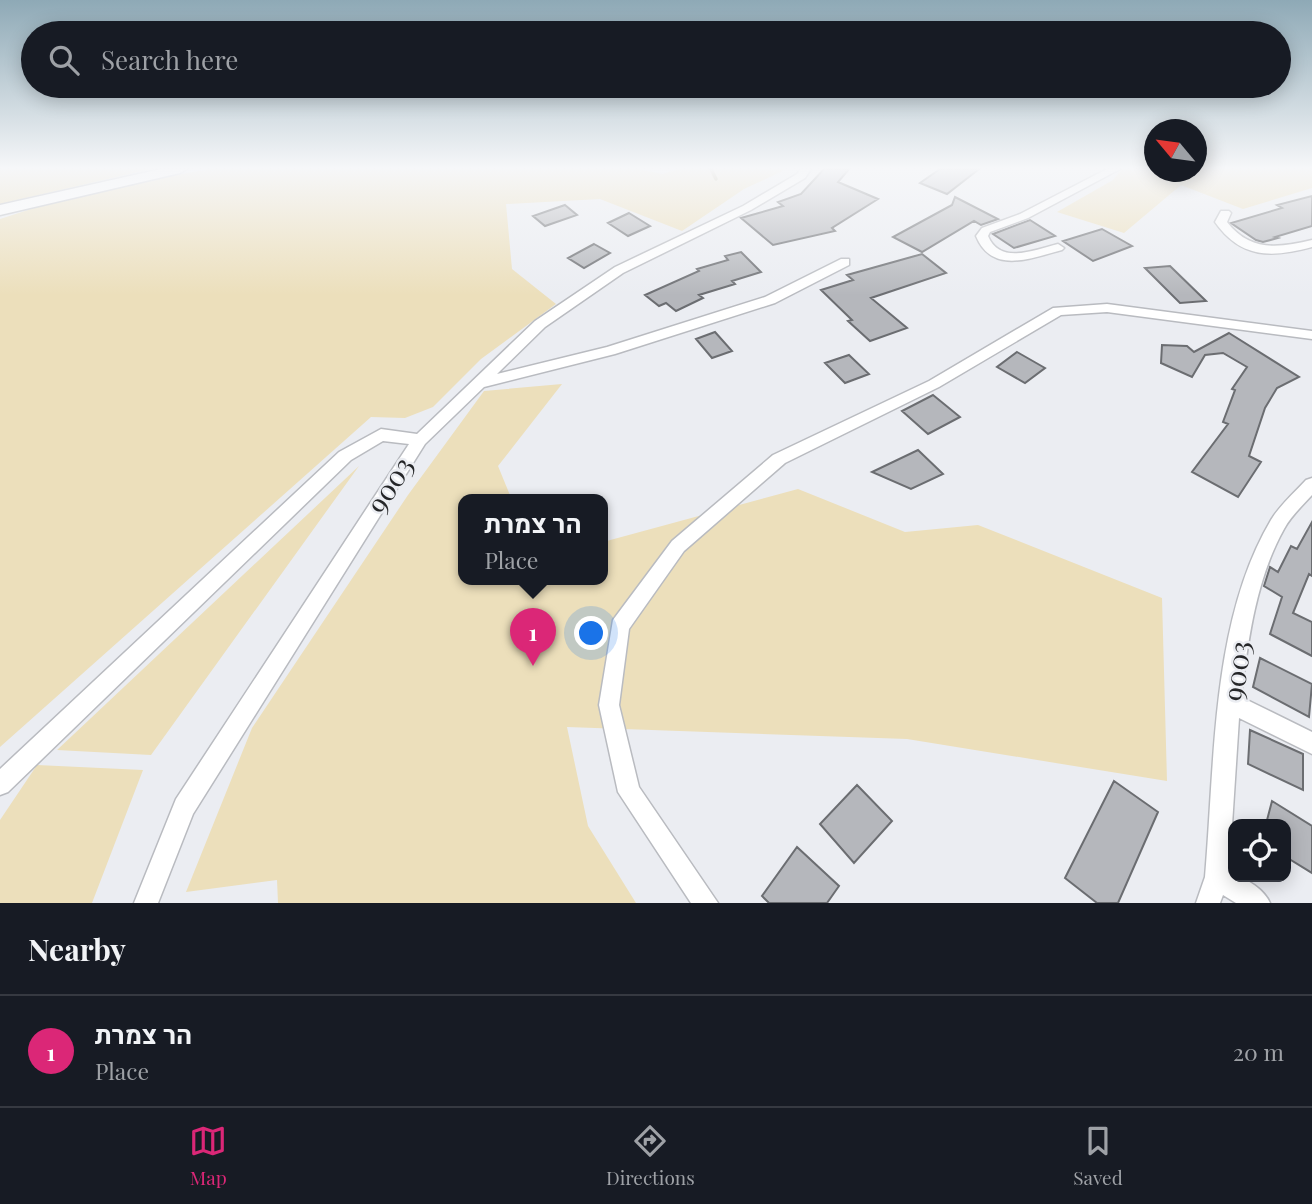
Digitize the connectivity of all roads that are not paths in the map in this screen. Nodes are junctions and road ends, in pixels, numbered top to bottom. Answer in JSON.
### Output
{"nodes":[{"id":1,"x":741,"y":211,"type":"edge"},
{"id":2,"x":1033,"y":211,"type":"edge"},
{"id":3,"x":1225,"y":214,"type":"dead end"},
{"id":4,"x":1312,"y":243,"type":"edge"},
{"id":5,"x":1058,"y":248,"type":"dead end"},
{"id":6,"x":845,"y":262,"type":"dead end"},
{"id":7,"x":1312,"y":335,"type":"edge"},
{"id":8,"x":477,"y":383,"type":"junction"},
{"id":9,"x":419,"y":440,"type":"junction"},
{"id":10,"x":1312,"y":484,"type":"edge"},
{"id":11,"x":1232,"y":703,"type":"junction"},
{"id":12,"x":1312,"y":743,"type":"edge"},
{"id":13,"x":0,"y":784,"type":"edge"},
{"id":14,"x":1217,"y":877,"type":"junction"},
{"id":15,"x":146,"y":903,"type":"edge"},
{"id":16,"x":706,"y":903,"type":"edge"},
{"id":17,"x":1208,"y":903,"type":"edge"},
{"id":18,"x":1258,"y":903,"type":"edge"}],
"edges":[{"from":1,"to":8,"type":"street"},
{"from":2,"to":5,"type":"street"},
{"from":3,"to":4,"type":"street"},
{"from":6,"to":8,"type":"street"},
{"from":7,"to":16,"type":"street"},
{"from":8,"to":9,"type":"street"},
{"from":9,"to":13,"type":"street","name":"9003"},
{"from":9,"to":15,"type":"street","name":"9003"},
{"from":10,"to":11,"type":"street","name":"9003"},
{"from":11,"to":12,"type":"street"},
{"from":11,"to":14,"type":"street","name":"9003"},
{"from":14,"to":17,"type":"street","name":"9003"},
{"from":14,"to":18,"type":"street"}]}
